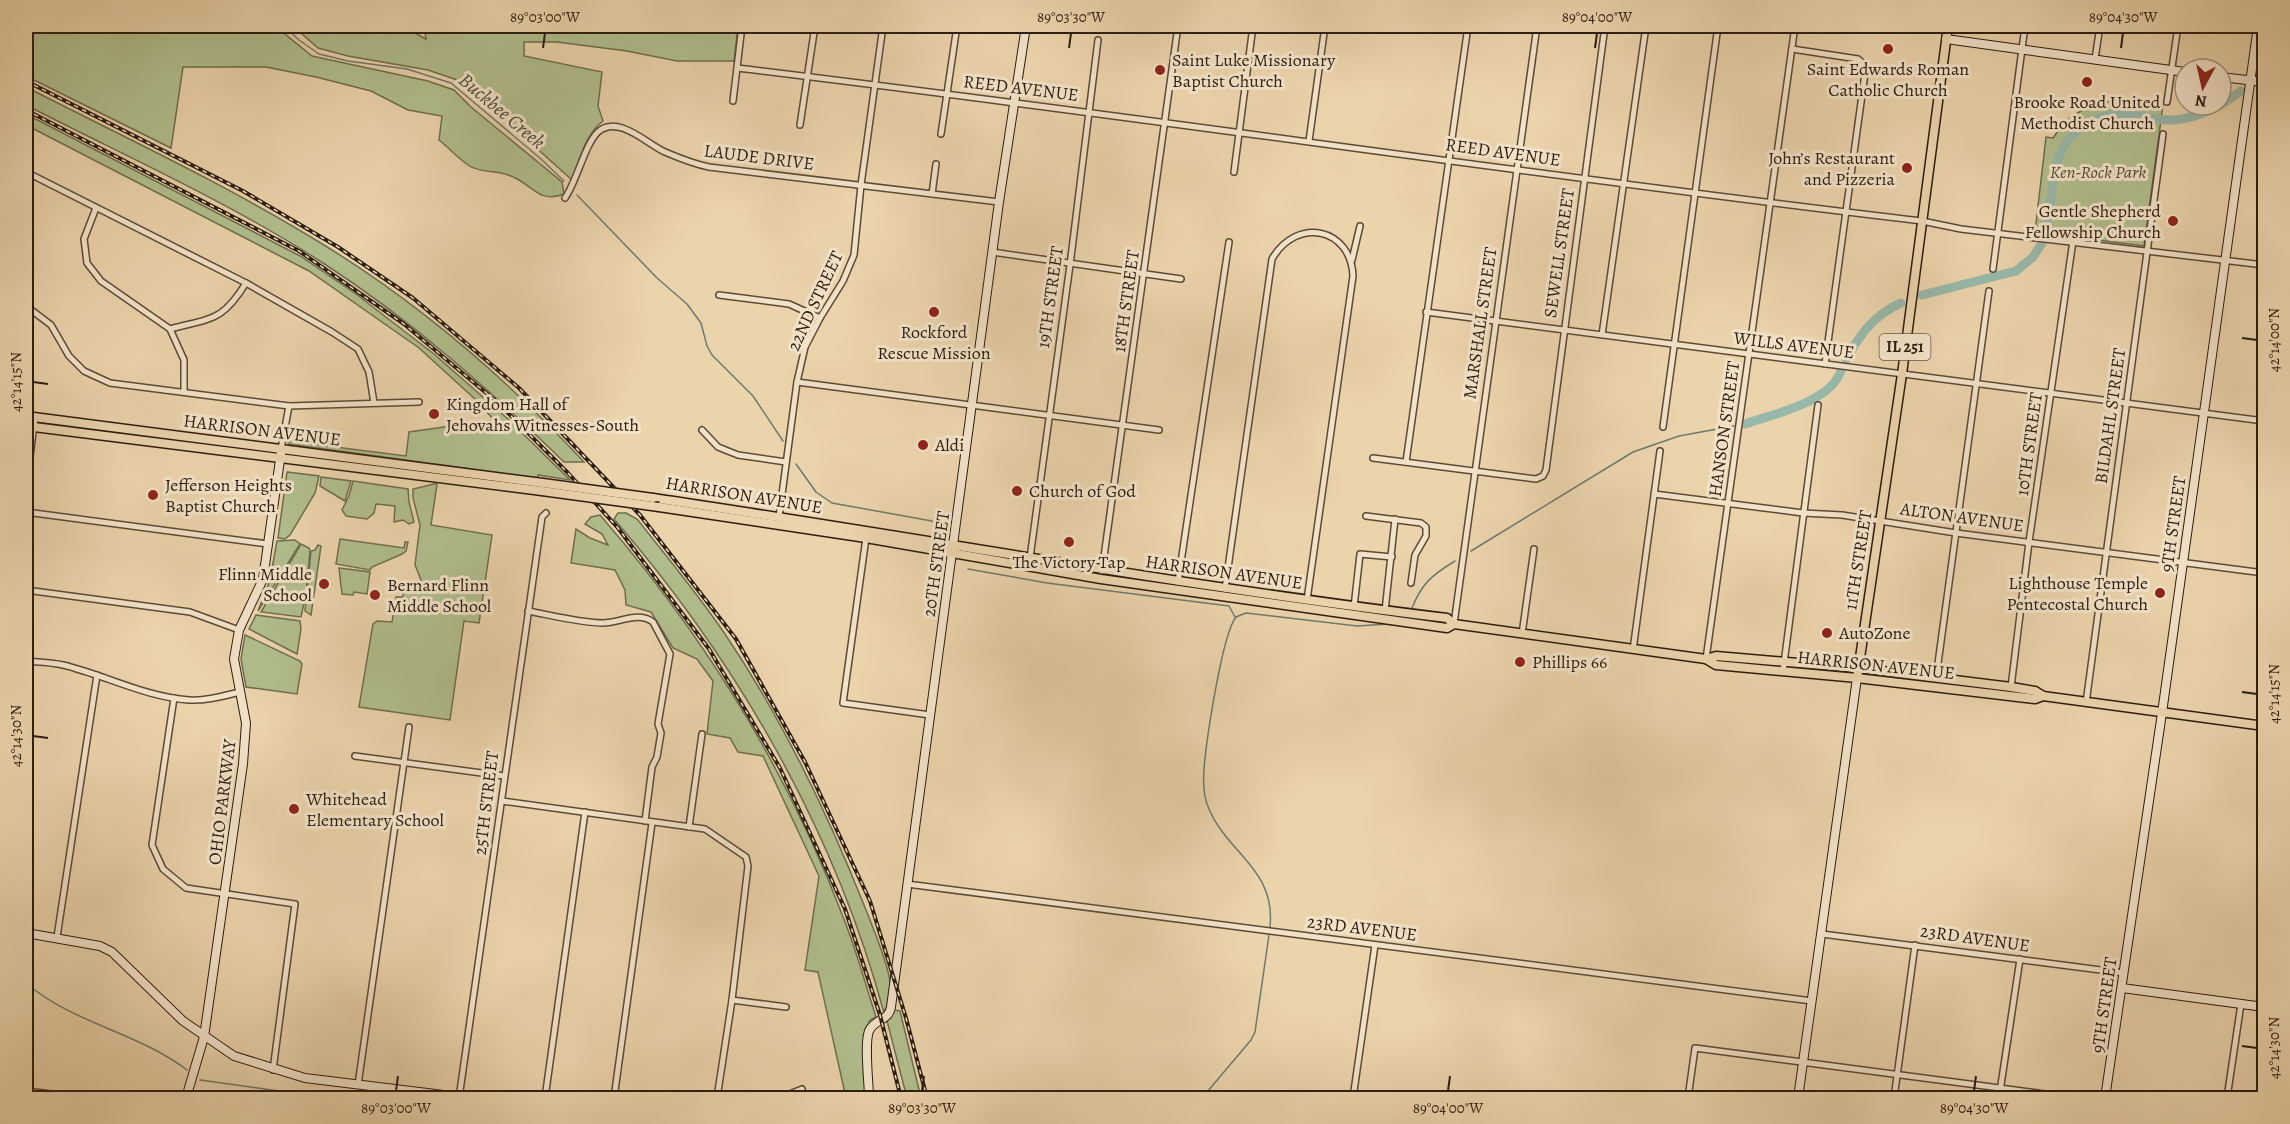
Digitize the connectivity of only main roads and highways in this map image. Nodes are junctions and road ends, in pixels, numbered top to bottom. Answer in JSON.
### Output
{"nodes":[{"id":1,"x":1948,"y":26,"type":"edge"},
{"id":2,"x":30,"y":417,"type":"edge"},
{"id":3,"x":30,"y":427,"type":"edge"},
{"id":4,"x":281,"y":453,"type":"junction"},
{"id":5,"x":543,"y":487,"type":"junction"},
{"id":6,"x":1102,"y":575,"type":"junction"},
{"id":7,"x":1225,"y":592,"type":"junction"},
{"id":8,"x":1454,"y":624,"type":"junction"},
{"id":9,"x":1783,"y":667,"type":"junction"},
{"id":10,"x":1858,"y":668,"type":"junction"},
{"id":11,"x":1857,"y":678,"type":"junction"},
{"id":12,"x":2043,"y":696,"type":"junction"},
{"id":13,"x":2265,"y":726,"type":"edge"}],
"edges":[{"from":1,"to":10,"type":"main road","name":"11TH STREET","number":"IL 251"},
{"from":2,"to":4,"type":"main road","name":"HARRISON AVENUE"},
{"from":3,"to":4,"type":"main road","name":"HARRISON AVENUE"},
{"from":4,"to":5,"type":"main road","name":"HARRISON AVENUE"},
{"from":5,"to":6,"type":"main road","name":"HARRISON AVENUE","bridge":true},
{"from":5,"to":6,"type":"main road","name":"HARRISON AVENUE","bridge":true},
{"from":6,"to":7,"type":"main road","name":"HARRISON AVENUE"},
{"from":6,"to":7,"type":"main road","name":"HARRISON AVENUE"},
{"from":7,"to":8,"type":"main road","name":"HARRISON AVENUE"},
{"from":7,"to":8,"type":"main road","name":"HARRISON AVENUE"},
{"from":8,"to":9,"type":"main road","name":"HARRISON AVENUE"},
{"from":9,"to":10,"type":"main road","name":"HARRISON AVENUE"},
{"from":9,"to":11,"type":"main road","name":"HARRISON AVENUE"},
{"from":10,"to":11,"type":"main road","name":"11TH STREET","number":"IL 251"},
{"from":10,"to":12,"type":"main road","name":"HARRISON AVENUE"},
{"from":11,"to":12,"type":"main road","name":"HARRISON AVENUE"},
{"from":12,"to":13,"type":"main road","name":"HARRISON AVENUE"}]}
